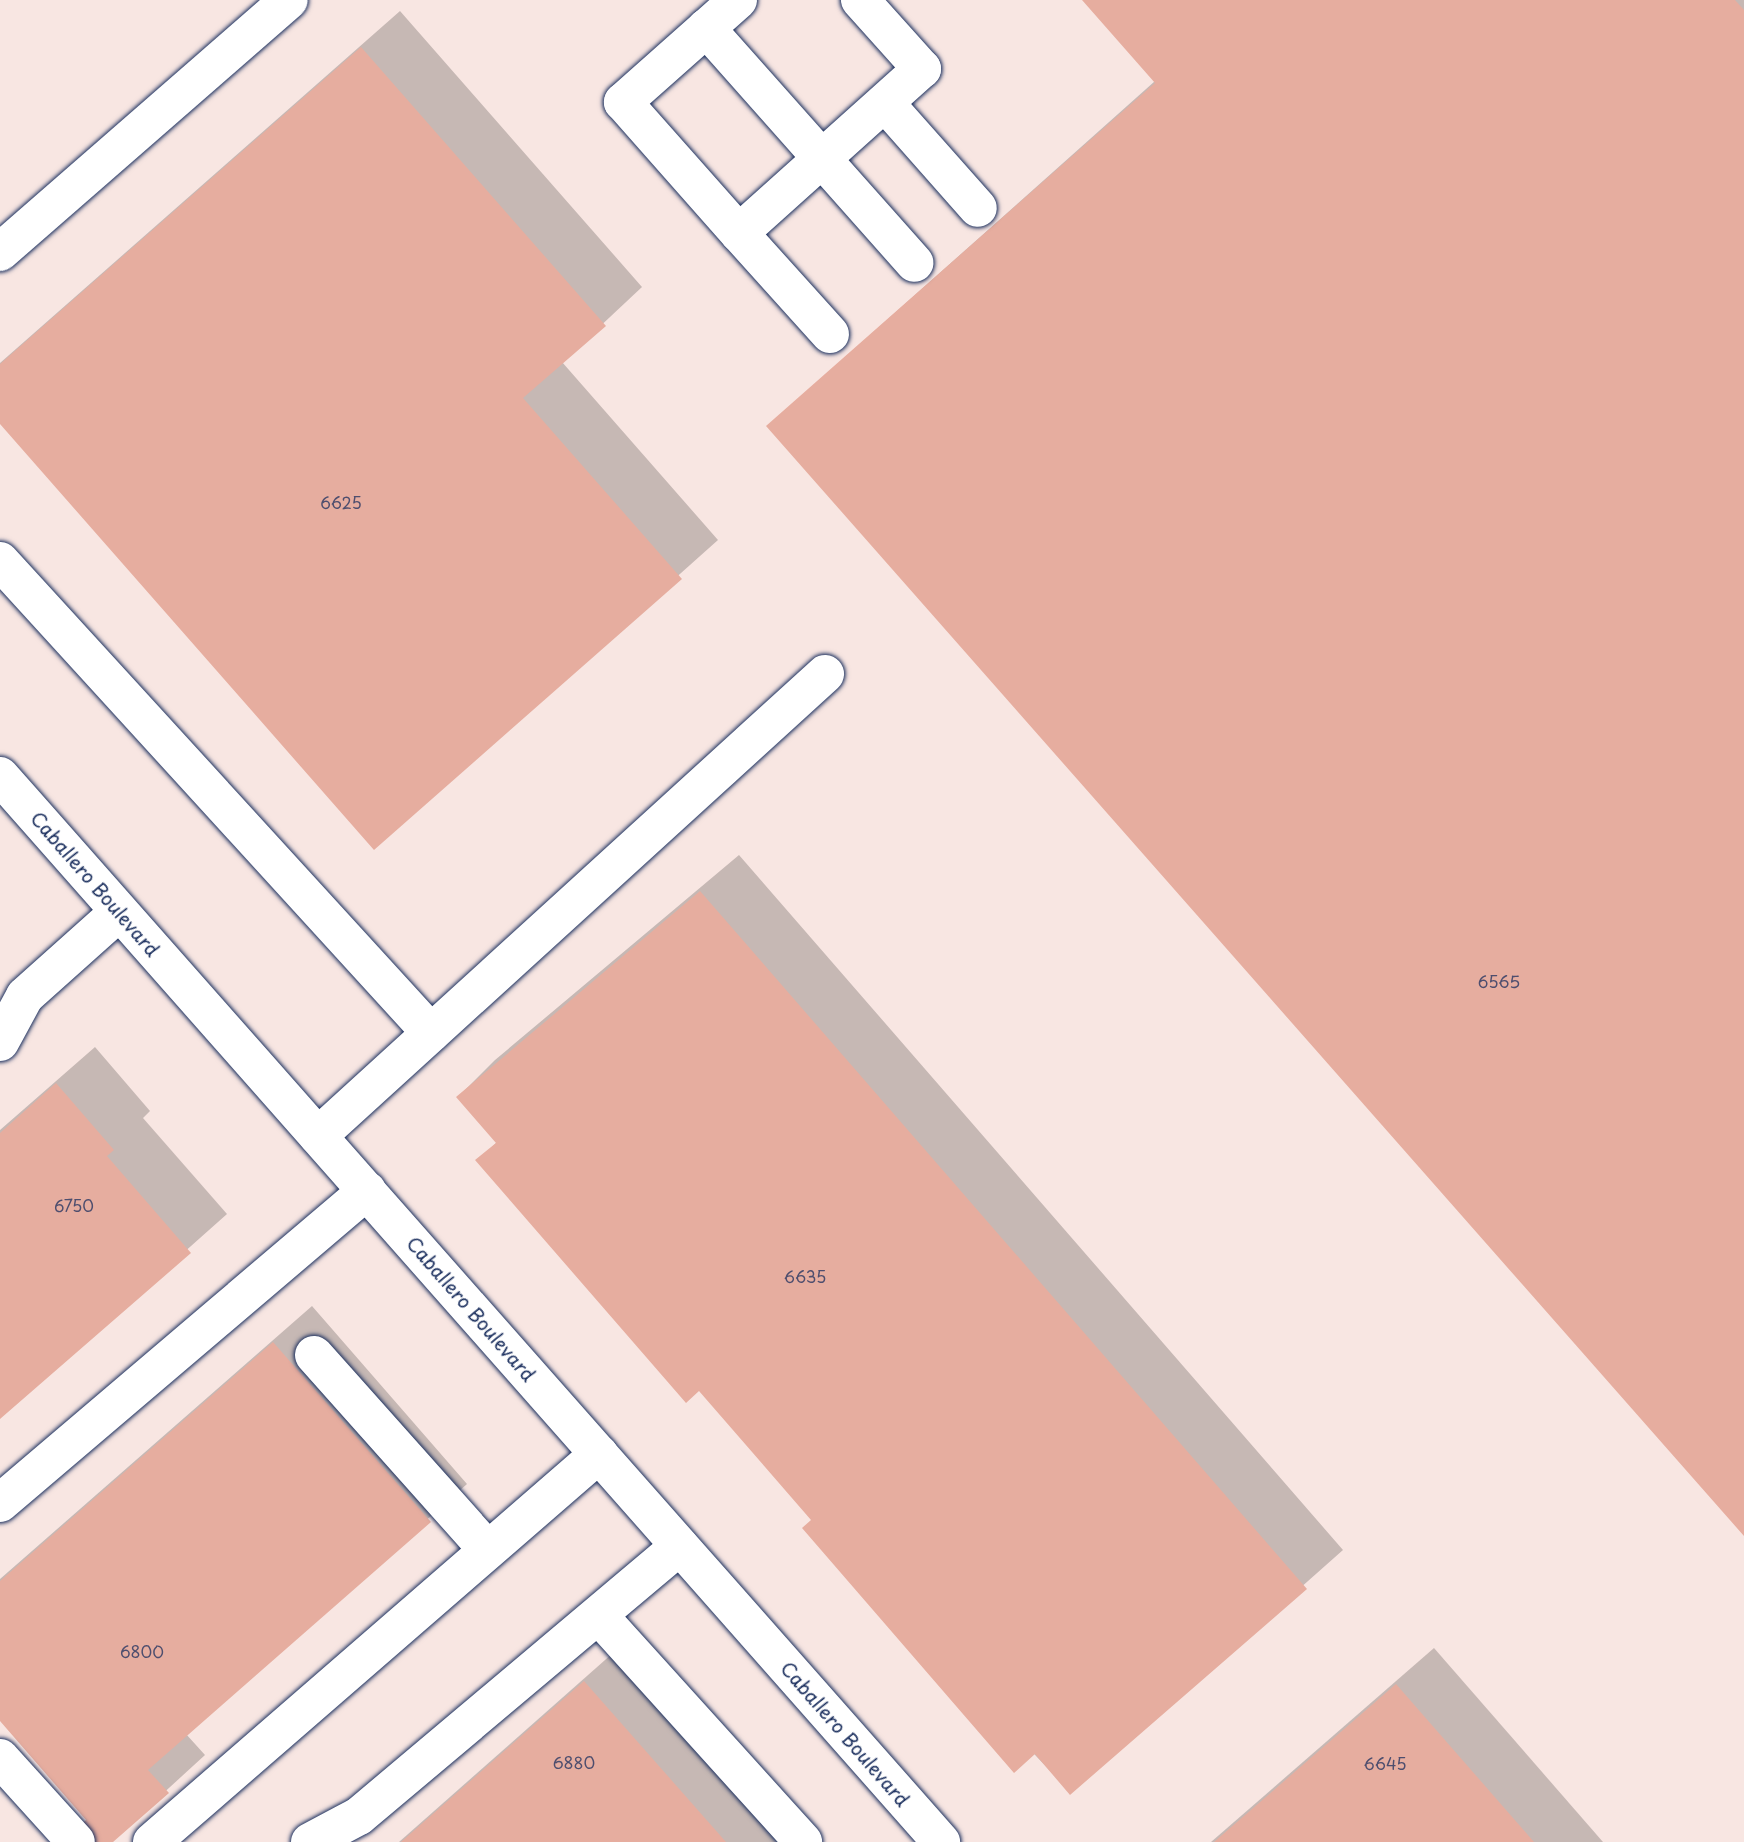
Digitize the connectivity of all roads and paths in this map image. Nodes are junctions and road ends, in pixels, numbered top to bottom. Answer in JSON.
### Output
{"nodes":[{"id":1,"x":289,"y":0,"type":"edge"},
{"id":2,"x":738,"y":0,"type":"edge"},
{"id":3,"x":860,"y":0,"type":"edge"},
{"id":4,"x":706,"y":28,"type":"junction"},
{"id":5,"x":885,"y":103,"type":"junction"},
{"id":6,"x":822,"y":158,"type":"junction"},
{"id":7,"x":978,"y":208,"type":"dead end"},
{"id":8,"x":739,"y":233,"type":"junction"},
{"id":9,"x":0,"y":252,"type":"edge"},
{"id":10,"x":915,"y":263,"type":"dead end"},
{"id":11,"x":830,"y":334,"type":"dead end"},
{"id":12,"x":0,"y":561,"type":"edge"},
{"id":13,"x":825,"y":674,"type":"dead end"},
{"id":14,"x":0,"y":776,"type":"edge"},
{"id":15,"x":120,"y":912,"type":"junction"},
{"id":16,"x":13,"y":994,"type":"edge"},
{"id":17,"x":431,"y":1033,"type":"junction"},
{"id":18,"x":0,"y":1042,"type":"edge"},
{"id":19,"x":318,"y":1136,"type":"junction"},
{"id":20,"x":367,"y":1191,"type":"junction"},
{"id":21,"x":314,"y":1355,"type":"dead end"},
{"id":22,"x":599,"y":1454,"type":"junction"},
{"id":23,"x":0,"y":1503,"type":"edge"},
{"id":24,"x":680,"y":1546,"type":"junction"},
{"id":25,"x":486,"y":1548,"type":"junction"},
{"id":26,"x":600,"y":1617,"type":"junction"},
{"id":27,"x":0,"y":1758,"type":"edge"},
{"id":28,"x":76,"y":1842,"type":"edge"},
{"id":29,"x":152,"y":1842,"type":"edge"},
{"id":30,"x":310,"y":1842,"type":"edge"},
{"id":31,"x":803,"y":1842,"type":"edge"},
{"id":32,"x":940,"y":1842,"type":"edge"}],
"edges":[{"from":1,"to":9,"type":"street"},
{"from":2,"to":4,"type":"street"},
{"from":3,"to":5,"type":"street"},
{"from":4,"to":6,"type":"street"},
{"from":4,"to":8,"type":"street"},
{"from":5,"to":6,"type":"street"},
{"from":5,"to":7,"type":"street"},
{"from":6,"to":8,"type":"street"},
{"from":6,"to":10,"type":"street"},
{"from":8,"to":11,"type":"street"},
{"from":12,"to":17,"type":"street"},
{"from":13,"to":17,"type":"street"},
{"from":14,"to":15,"type":"street","name":"Caballero Boulevard"},
{"from":15,"to":16,"type":"street"},
{"from":15,"to":19,"type":"street","name":"Caballero Boulevard"},
{"from":16,"to":18,"type":"street"},
{"from":17,"to":19,"type":"street"},
{"from":19,"to":20,"type":"street","name":"Caballero Boulevard"},
{"from":20,"to":22,"type":"street","name":"Caballero Boulevard"},
{"from":20,"to":23,"type":"street"},
{"from":21,"to":25,"type":"street"},
{"from":22,"to":24,"type":"street","name":"Caballero Boulevard"},
{"from":22,"to":25,"type":"street"},
{"from":24,"to":26,"type":"street"},
{"from":24,"to":32,"type":"street","name":"Caballero Boulevard"},
{"from":25,"to":29,"type":"street"},
{"from":26,"to":30,"type":"street"},
{"from":26,"to":31,"type":"street"},
{"from":27,"to":28,"type":"street"}]}
